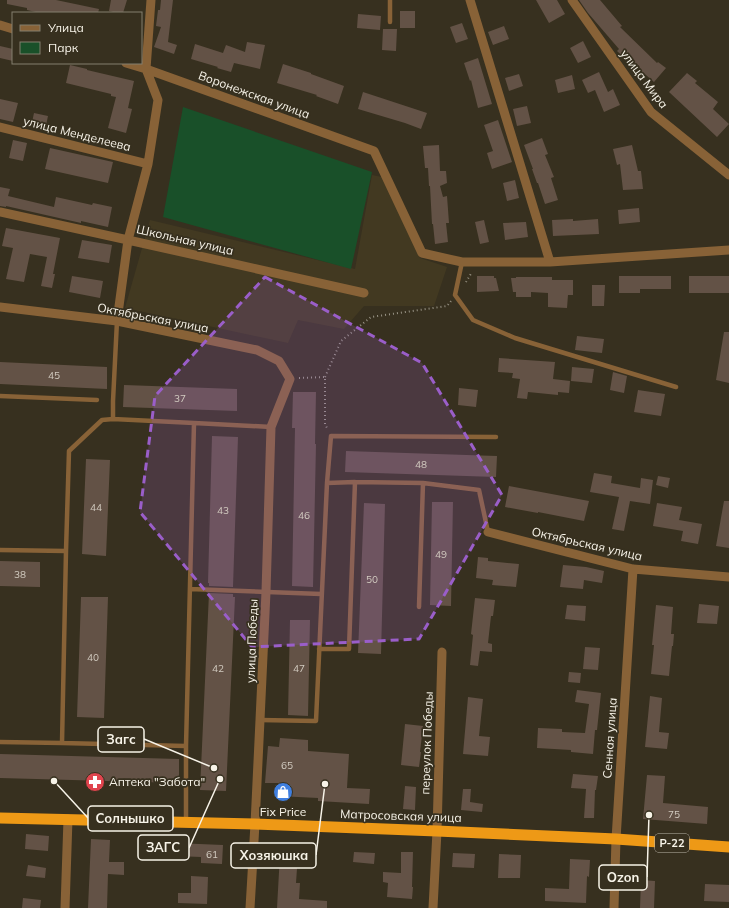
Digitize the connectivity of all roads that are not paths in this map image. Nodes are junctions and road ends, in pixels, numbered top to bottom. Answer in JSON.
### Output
{"nodes":[{"id":1,"x":151,"y":0,"type":"edge"},
{"id":2,"x":390,"y":0,"type":"edge"},
{"id":3,"x":470,"y":0,"type":"edge"},
{"id":4,"x":572,"y":0,"type":"edge"},
{"id":5,"x":390,"y":22,"type":"dead end"},
{"id":6,"x":0,"y":25,"type":"edge"},
{"id":7,"x":12,"y":29,"type":"edge"},
{"id":8,"x":129,"y":64,"type":"edge"},
{"id":9,"x":146,"y":69,"type":"junction"},
{"id":10,"x":0,"y":127,"type":"edge"},
{"id":11,"x":148,"y":164,"type":"junction"},
{"id":12,"x":729,"y":175,"type":"edge"},
{"id":13,"x":0,"y":212,"type":"edge"},
{"id":14,"x":128,"y":240,"type":"junction"},
{"id":15,"x":729,"y":250,"type":"edge"},
{"id":16,"x":462,"y":262,"type":"junction"},
{"id":17,"x":550,"y":262,"type":"junction"},
{"id":18,"x":364,"y":293,"type":"dead end"},
{"id":19,"x":0,"y":307,"type":"edge"},
{"id":20,"x":117,"y":321,"type":"junction"},
{"id":21,"x":290,"y":379,"type":"joint"},
{"id":22,"x":676,"y":387,"type":"dead end"},
{"id":23,"x":0,"y":396,"type":"edge"},
{"id":24,"x":97,"y":400,"type":"dead end"},
{"id":25,"x":113,"y":419,"type":"junction"},
{"id":26,"x":194,"y":423,"type":"junction"},
{"id":27,"x":271,"y":427,"type":"junction"},
{"id":28,"x":496,"y":437,"type":"dead end"},
{"id":29,"x":355,"y":482,"type":"junction"},
{"id":30,"x":327,"y":483,"type":"junction"},
{"id":31,"x":423,"y":483,"type":"junction"},
{"id":32,"x":488,"y":532,"type":"joint"},
{"id":33,"x":0,"y":550,"type":"edge"},
{"id":34,"x":66,"y":551,"type":"junction"},
{"id":35,"x":633,"y":569,"type":"junction"},
{"id":36,"x":729,"y":577,"type":"edge"},
{"id":37,"x":190,"y":589,"type":"junction"},
{"id":38,"x":266,"y":592,"type":"junction"},
{"id":39,"x":321,"y":594,"type":"junction"},
{"id":40,"x":419,"y":607,"type":"dead end"},
{"id":41,"x":319,"y":649,"type":"junction"},
{"id":42,"x":442,"y":652,"type":"dead end"},
{"id":43,"x":260,"y":720,"type":"junction"},
{"id":44,"x":0,"y":742,"type":"edge"},
{"id":45,"x":62,"y":742,"type":"junction"},
{"id":46,"x":186,"y":746,"type":"junction"},
{"id":47,"x":0,"y":818,"type":"edge"},
{"id":48,"x":68,"y":819,"type":"junction"},
{"id":49,"x":186,"y":822,"type":"junction"},
{"id":50,"x":256,"y":824,"type":"junction"},
{"id":51,"x":437,"y":831,"type":"junction"},
{"id":52,"x":616,"y":839,"type":"junction"},
{"id":53,"x":729,"y":847,"type":"edge"},
{"id":54,"x":65,"y":908,"type":"edge"},
{"id":55,"x":250,"y":908,"type":"edge"},
{"id":56,"x":433,"y":908,"type":"edge"},
{"id":57,"x":614,"y":908,"type":"edge"}],
"edges":[{"from":1,"to":9,"type":"street"},
{"from":2,"to":5,"type":"lane"},
{"from":3,"to":17,"type":"street"},
{"from":4,"to":12,"type":"street","name":"улица Мира"},
{"from":6,"to":7,"type":"street"},
{"from":8,"to":9,"type":"street","name":"Воронежская улица"},
{"from":9,"to":11,"type":"street"},
{"from":9,"to":16,"type":"street","name":"Воронежская улица"},
{"from":10,"to":11,"type":"street","name":"улица Менделеева"},
{"from":11,"to":14,"type":"street"},
{"from":13,"to":14,"type":"street","name":"Школьная улица"},
{"from":14,"to":18,"type":"street","name":"Школьная улица"},
{"from":14,"to":20,"type":"street"},
{"from":15,"to":17,"type":"street"},
{"from":16,"to":17,"type":"street"},
{"from":16,"to":22,"type":"lane"},
{"from":19,"to":20,"type":"street","name":"Октябрьская улица"},
{"from":20,"to":21,"type":"street","name":"Октябрьская улица"},
{"from":20,"to":25,"type":"lane"},
{"from":21,"to":27,"type":"street","name":"улица Победы"},
{"from":23,"to":24,"type":"lane"},
{"from":25,"to":26,"type":"lane"},
{"from":25,"to":34,"type":"lane"},
{"from":26,"to":27,"type":"lane"},
{"from":26,"to":37,"type":"lane"},
{"from":27,"to":38,"type":"street","name":"улица Победы"},
{"from":28,"to":30,"type":"lane"},
{"from":29,"to":30,"type":"lane"},
{"from":29,"to":31,"type":"lane"},
{"from":29,"to":41,"type":"lane"},
{"from":30,"to":39,"type":"lane"},
{"from":31,"to":32,"type":"lane"},
{"from":31,"to":40,"type":"lane"},
{"from":32,"to":35,"type":"street","name":"Октябрьская улица"},
{"from":33,"to":34,"type":"lane"},
{"from":34,"to":45,"type":"lane"},
{"from":35,"to":36,"type":"street","name":"Октябрьская улица"},
{"from":35,"to":52,"type":"street","name":"Сенная улица"},
{"from":37,"to":38,"type":"lane"},
{"from":37,"to":46,"type":"lane"},
{"from":38,"to":39,"type":"lane"},
{"from":38,"to":43,"type":"street","name":"улица Победы"},
{"from":39,"to":41,"type":"lane"},
{"from":41,"to":43,"type":"lane"},
{"from":42,"to":51,"type":"street","name":"переулок Победы"},
{"from":43,"to":50,"type":"street","name":"улица Победы"},
{"from":44,"to":45,"type":"lane"},
{"from":45,"to":46,"type":"lane"},
{"from":46,"to":49,"type":"lane"},
{"from":47,"to":48,"type":"highway","name":"Матросовская улица","number":"Р-22"},
{"from":48,"to":49,"type":"highway","name":"Матросовская улица","number":"Р-22"},
{"from":48,"to":54,"type":"street"},
{"from":49,"to":50,"type":"highway","name":"Матросовская улица","number":"Р-22"},
{"from":50,"to":51,"type":"highway","name":"Матросовская улица","number":"Р-22"},
{"from":50,"to":55,"type":"street","name":"улица Победы"},
{"from":51,"to":52,"type":"highway","name":"Матросовская улица","number":"Р-22"},
{"from":51,"to":56,"type":"street","name":"переулок Победы"},
{"from":52,"to":53,"type":"highway","name":"Матросовская улица","number":"Р-22"},
{"from":52,"to":57,"type":"street","name":"Сенная улица"}]}
